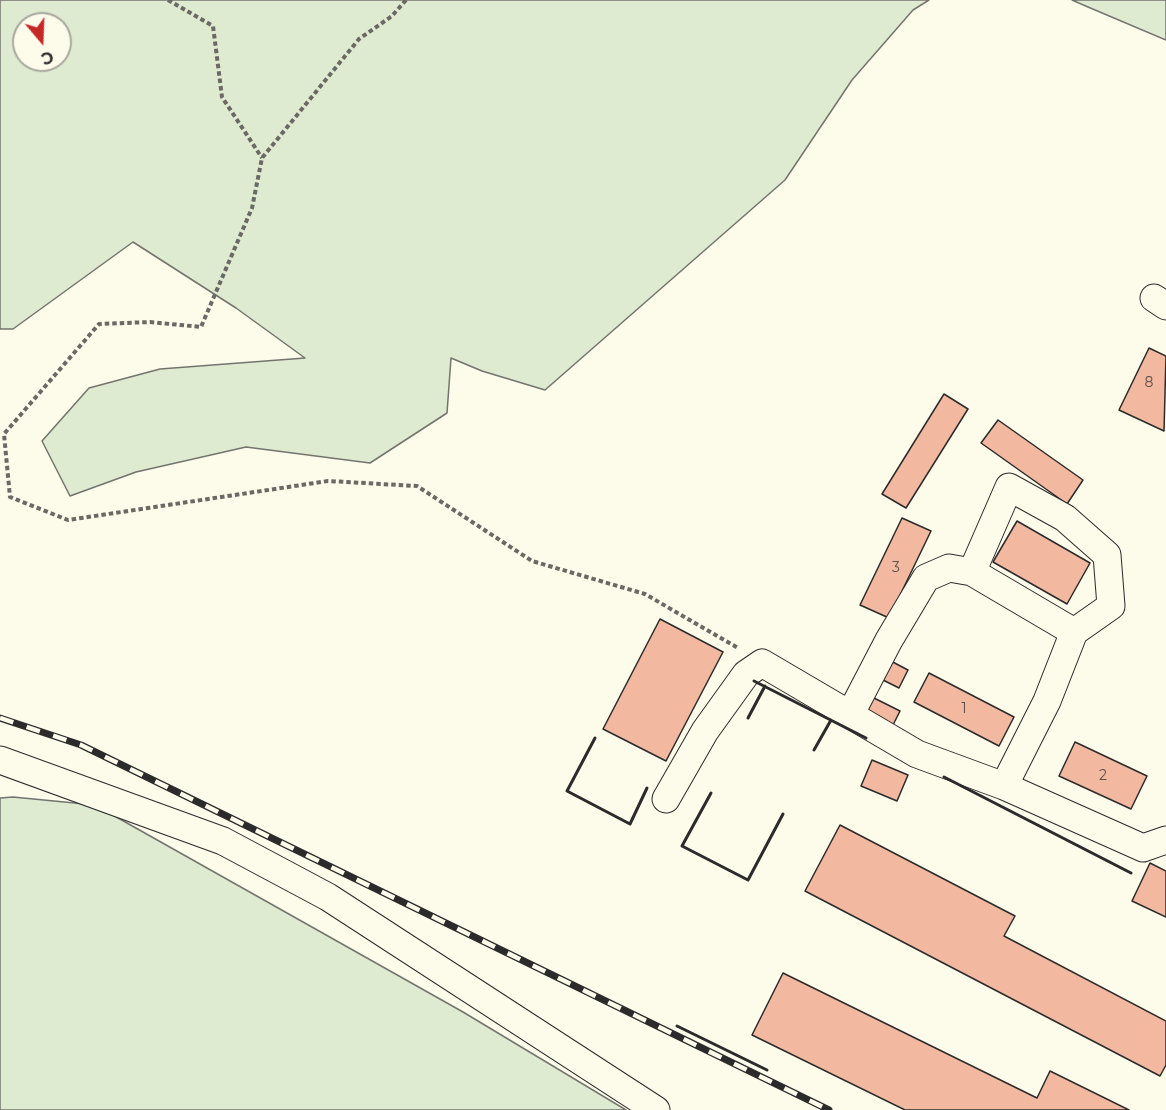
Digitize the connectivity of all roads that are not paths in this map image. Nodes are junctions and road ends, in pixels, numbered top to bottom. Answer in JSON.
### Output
{"nodes":[{"id":1,"x":972,"y":572,"type":"junction"},
{"id":2,"x":1074,"y":632,"type":"junction"},
{"id":3,"x":851,"y":713,"type":"junction"},
{"id":4,"x":0,"y":760,"type":"edge"},
{"id":5,"x":1004,"y":786,"type":"junction"},
{"id":6,"x":666,"y":799,"type":"dead end"},
{"id":7,"x":1166,"y":840,"type":"edge"},
{"id":8,"x":656,"y":1110,"type":"edge"}],
"edges":[{"from":1,"to":2,"type":"street"},
{"from":1,"to":2,"type":"street"},
{"from":1,"to":3,"type":"street"},
{"from":2,"to":5,"type":"street"},
{"from":3,"to":5,"type":"street"},
{"from":3,"to":6,"type":"street"},
{"from":4,"to":8,"type":"street"},
{"from":5,"to":7,"type":"street"}]}
